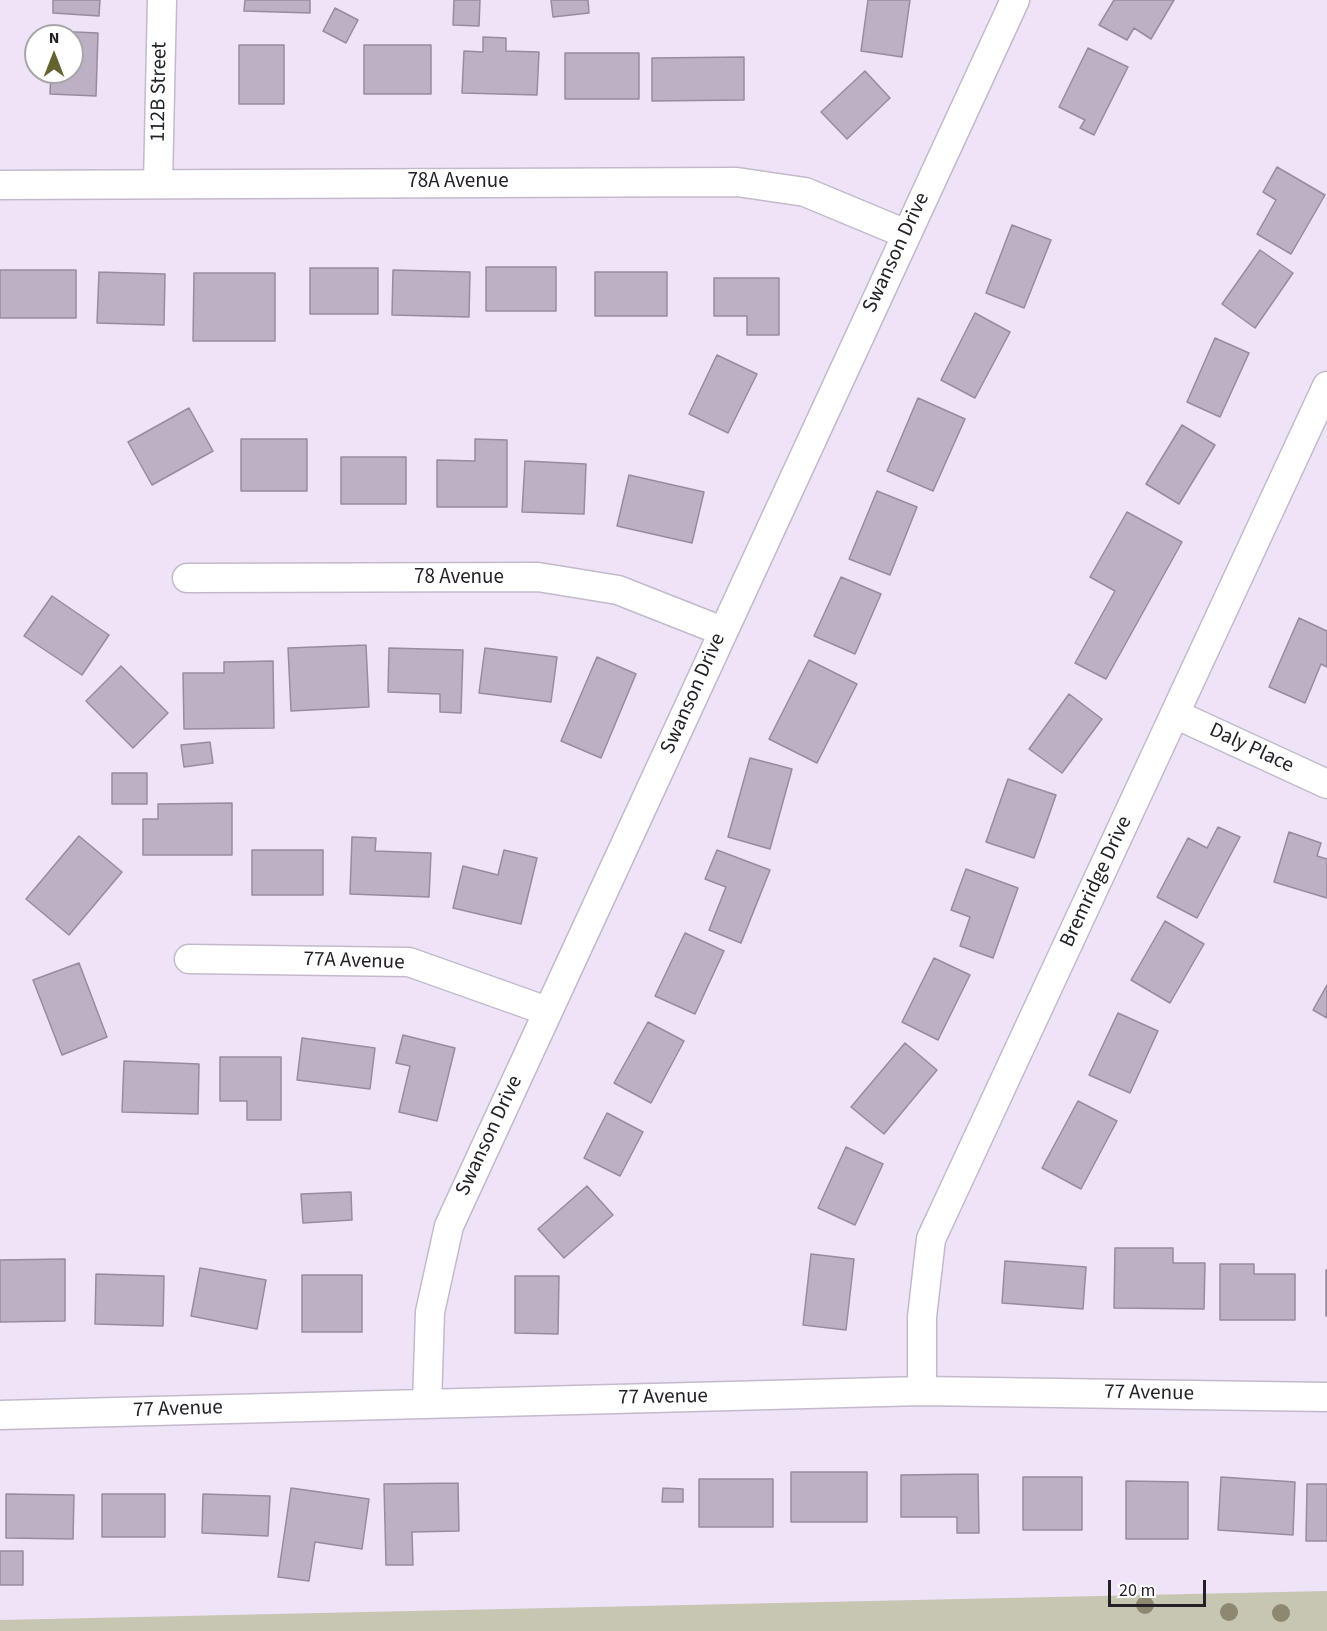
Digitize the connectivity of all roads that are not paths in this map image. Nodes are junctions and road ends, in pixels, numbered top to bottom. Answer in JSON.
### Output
{"nodes":[{"id":1,"x":162,"y":0,"type":"edge"},
{"id":2,"x":1015,"y":0,"type":"edge"},
{"id":3,"x":158,"y":184,"type":"junction"},
{"id":4,"x":0,"y":185,"type":"edge"},
{"id":5,"x":906,"y":234,"type":"junction"},
{"id":6,"x":1327,"y":386,"type":"edge"},
{"id":7,"x":1321,"y":416,"type":"edge"},
{"id":8,"x":187,"y":579,"type":"dead end"},
{"id":9,"x":722,"y":631,"type":"junction"},
{"id":10,"x":1175,"y":714,"type":"junction"},
{"id":11,"x":1327,"y":784,"type":"edge"},
{"id":12,"x":189,"y":959,"type":"dead end"},
{"id":13,"x":547,"y":1011,"type":"junction"},
{"id":14,"x":922,"y":1391,"type":"junction"},
{"id":15,"x":1327,"y":1397,"type":"edge"},
{"id":16,"x":427,"y":1404,"type":"junction"},
{"id":17,"x":0,"y":1415,"type":"edge"}],
"edges":[{"from":1,"to":3,"type":"street","name":"112B Street"},
{"from":2,"to":5,"type":"street","name":"Swanson Drive"},
{"from":3,"to":4,"type":"street","name":"78A Avenue"},
{"from":3,"to":5,"type":"street","name":"78A Avenue"},
{"from":5,"to":9,"type":"street","name":"Swanson Drive"},
{"from":6,"to":7,"type":"street","name":"Bremridge Drive"},
{"from":7,"to":10,"type":"street","name":"Bremridge Drive"},
{"from":8,"to":9,"type":"street","name":"78 Avenue"},
{"from":9,"to":13,"type":"street","name":"Swanson Drive"},
{"from":10,"to":11,"type":"street","name":"Daly Place"},
{"from":10,"to":14,"type":"street","name":"Bremridge Drive"},
{"from":12,"to":13,"type":"street","name":"77A Avenue"},
{"from":13,"to":16,"type":"street","name":"Swanson Drive"},
{"from":14,"to":15,"type":"street","name":"77 Avenue"},
{"from":14,"to":16,"type":"street","name":"77 Avenue"},
{"from":16,"to":17,"type":"street","name":"77 Avenue"}]}
